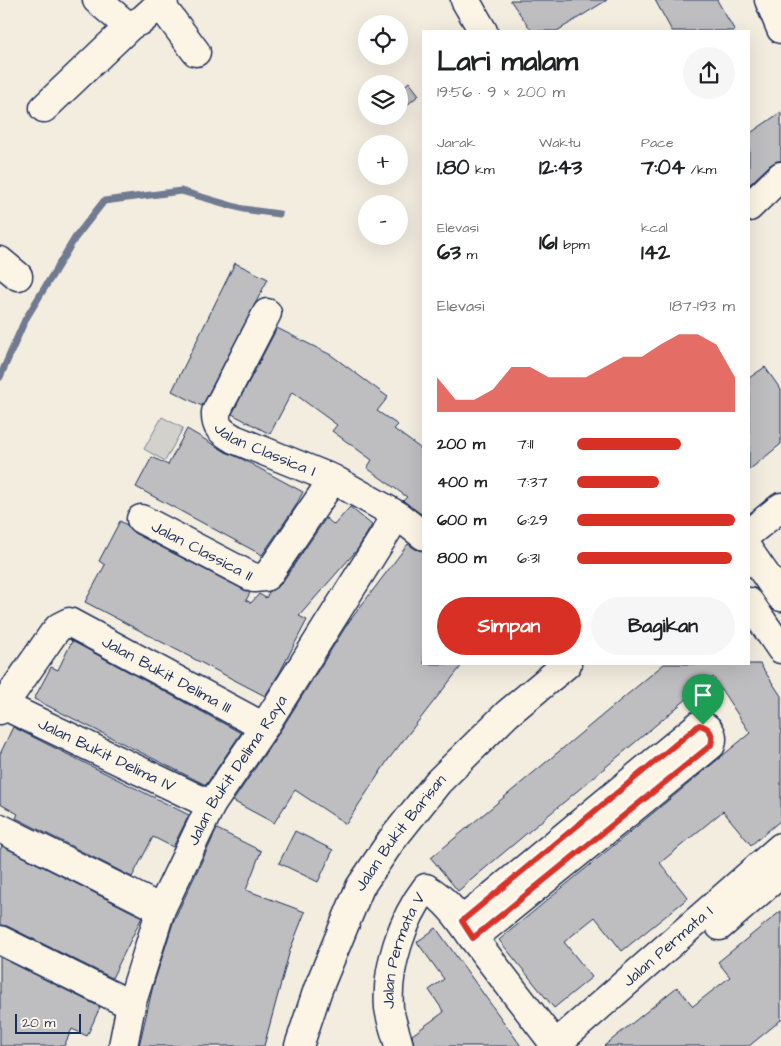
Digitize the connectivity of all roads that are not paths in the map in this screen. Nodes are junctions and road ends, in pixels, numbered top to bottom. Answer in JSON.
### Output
{"nodes":[{"id":1,"x":97,"y":0,"type":"edge"},
{"id":2,"x":465,"y":0,"type":"edge"},
{"id":3,"x":768,"y":0,"type":"edge"},
{"id":4,"x":162,"y":2,"type":"edge"},
{"id":5,"x":131,"y":25,"type":"junction"},
{"id":6,"x":781,"y":29,"type":"edge"},
{"id":7,"x":482,"y":30,"type":"edge"},
{"id":8,"x":196,"y":52,"type":"dead end"},
{"id":9,"x":44,"y":108,"type":"dead end"},
{"id":10,"x":781,"y":176,"type":"edge"},
{"id":11,"x":750,"y":206,"type":"edge"},
{"id":12,"x":267,"y":313,"type":"dead end"},
{"id":13,"x":333,"y":479,"type":"junction"},
{"id":14,"x":781,"y":507,"type":"edge"},
{"id":15,"x":397,"y":515,"type":"junction"},
{"id":16,"x":141,"y":519,"type":"dead end"},
{"id":17,"x":750,"y":533,"type":"edge"},
{"id":18,"x":422,"y":534,"type":"edge"},
{"id":19,"x":750,"y":552,"type":"edge"},
{"id":20,"x":781,"y":597,"type":"edge"},
{"id":21,"x":750,"y":603,"type":"edge"},
{"id":22,"x":781,"y":648,"type":"edge"},
{"id":23,"x":564,"y":665,"type":"edge"},
{"id":24,"x":2,"y":707,"type":"edge"},
{"id":25,"x":264,"y":727,"type":"junction"},
{"id":26,"x":211,"y":806,"type":"junction"},
{"id":27,"x":0,"y":828,"type":"edge"},
{"id":28,"x":590,"y":829,"type":"dead end"},
{"id":29,"x":781,"y":847,"type":"edge"},
{"id":30,"x":781,"y":873,"type":"edge"},
{"id":31,"x":161,"y":909,"type":"junction"},
{"id":32,"x":467,"y":929,"type":"junction"},
{"id":33,"x":0,"y":940,"type":"edge"},
{"id":34,"x":678,"y":951,"type":"junction"},
{"id":35,"x":131,"y":1004,"type":"junction"},
{"id":36,"x":556,"y":1045,"type":"edge"},
{"id":37,"x":123,"y":1046,"type":"edge"},
{"id":38,"x":299,"y":1046,"type":"edge"},
{"id":39,"x":399,"y":1046,"type":"edge"},
{"id":40,"x":582,"y":1046,"type":"edge"}],
"edges":[{"from":1,"to":5,"type":"street"},
{"from":2,"to":7,"type":"street"},
{"from":3,"to":6,"type":"street"},
{"from":4,"to":5,"type":"street"},
{"from":4,"to":8,"type":"street"},
{"from":5,"to":9,"type":"street"},
{"from":10,"to":11,"type":"street"},
{"from":12,"to":13,"type":"street","name":"Jalan Classica I"},
{"from":13,"to":15,"type":"street","name":"Jalan Classica I"},
{"from":13,"to":16,"type":"street","name":"Jalan Classica II"},
{"from":14,"to":17,"type":"street"},
{"from":15,"to":18,"type":"street","name":"Jalan Classica I"},
{"from":15,"to":25,"type":"street","name":"Jalan Bukit Delima Raya"},
{"from":19,"to":20,"type":"street"},
{"from":21,"to":22,"type":"street"},
{"from":23,"to":38,"type":"street","name":"Jalan Bukit Barisan"},
{"from":24,"to":25,"type":"street","name":"Jalan Bukit Delima III"},
{"from":24,"to":26,"type":"street","name":"Jalan Bukit Delima IV"},
{"from":25,"to":26,"type":"street","name":"Jalan Bukit Delima Raya"},
{"from":26,"to":31,"type":"street","name":"Jalan Bukit Delima Raya"},
{"from":27,"to":31,"type":"street"},
{"from":28,"to":32,"type":"street"},
{"from":29,"to":34,"type":"street","name":"Jalan Permata I"},
{"from":30,"to":34,"type":"street","name":"Jalan Permata I"},
{"from":31,"to":35,"type":"street","name":"Jalan Bukit Delima Raya"},
{"from":32,"to":36,"type":"street"},
{"from":32,"to":39,"type":"street","name":"Jalan Permata V"},
{"from":33,"to":35,"type":"street"},
{"from":34,"to":36,"type":"street","name":"Jalan Permata I"},
{"from":34,"to":40,"type":"street","name":"Jalan Permata I"},
{"from":35,"to":37,"type":"street","name":"Jalan Bukit Delima Raya"}]}
